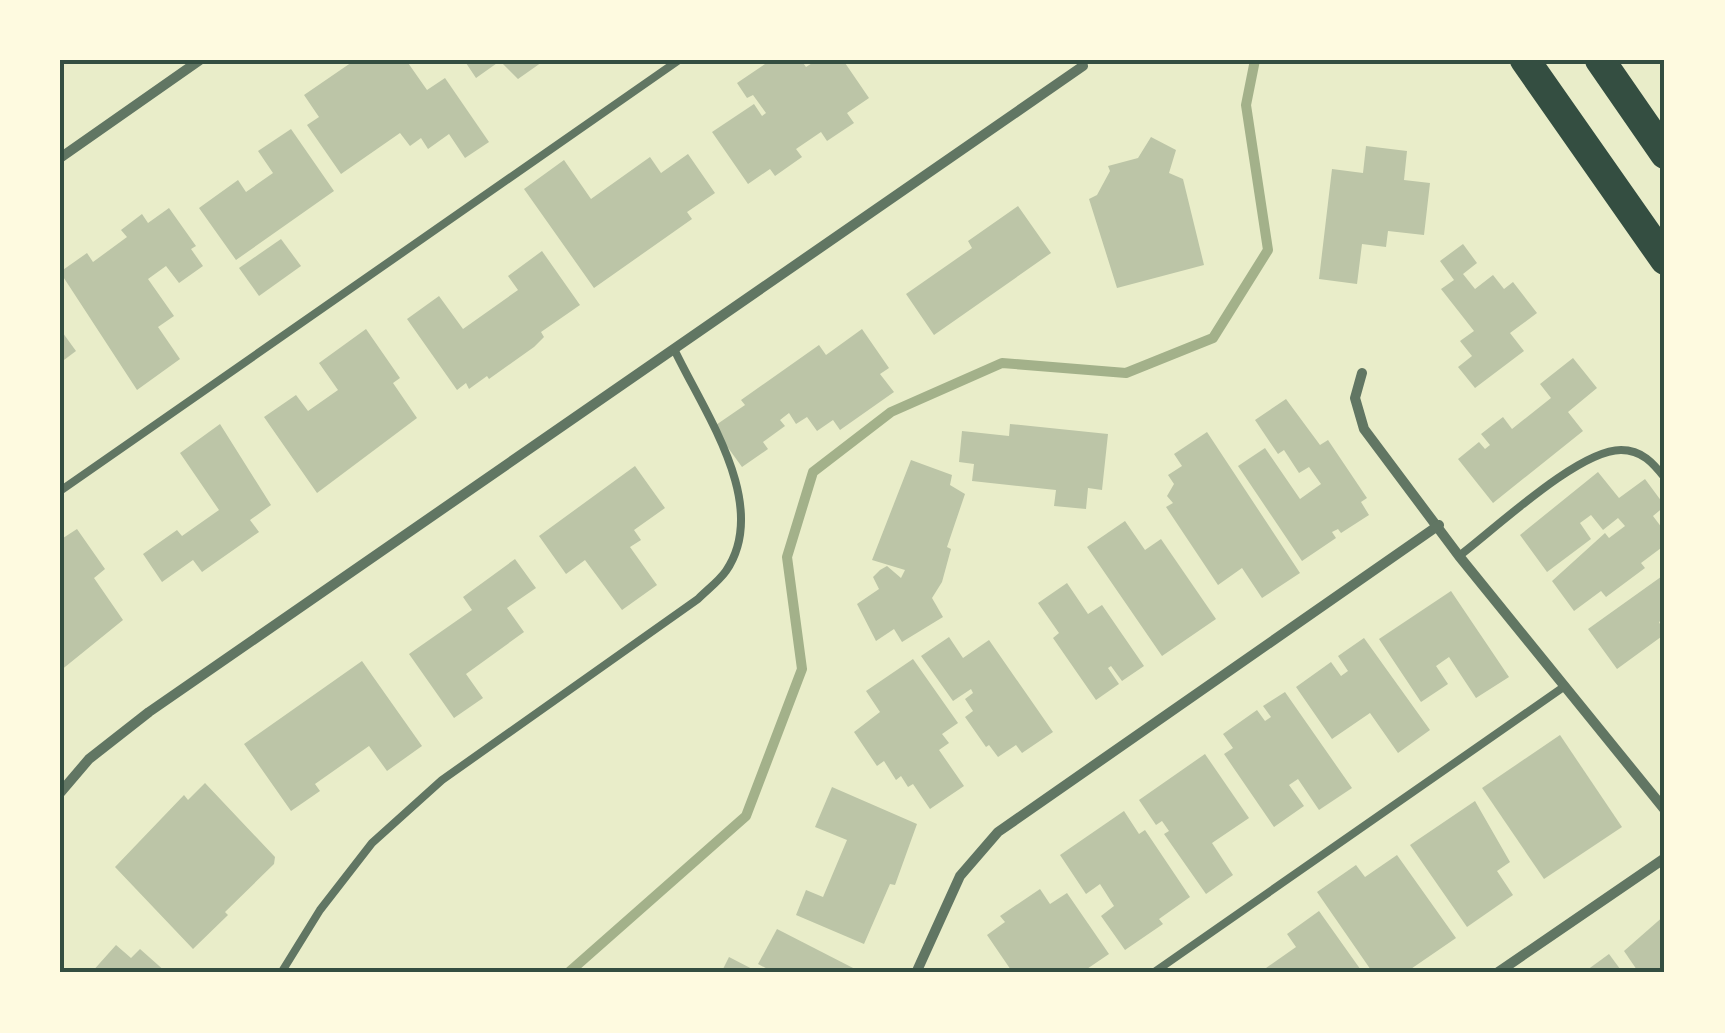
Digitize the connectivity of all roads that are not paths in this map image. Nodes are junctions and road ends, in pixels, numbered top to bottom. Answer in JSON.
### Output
{"nodes":[{"id":1,"x":200,"y":60,"type":"edge"},
{"id":2,"x":679,"y":60,"type":"edge"},
{"id":3,"x":1525,"y":60,"type":"edge"},
{"id":4,"x":1600,"y":60,"type":"edge"},
{"id":5,"x":1083,"y":66,"type":"dead end"},
{"id":6,"x":1665,"y":154,"type":"edge"},
{"id":7,"x":60,"y":158,"type":"edge"},
{"id":8,"x":1665,"y":260,"type":"edge"},
{"id":9,"x":675,"y":351,"type":"junction"},
{"id":10,"x":1362,"y":373,"type":"dead end"},
{"id":11,"x":1665,"y":478,"type":"edge"},
{"id":12,"x":60,"y":491,"type":"edge"},
{"id":13,"x":1439,"y":525,"type":"junction"},
{"id":14,"x":1459,"y":556,"type":"junction"},
{"id":15,"x":1565,"y":686,"type":"junction"},
{"id":16,"x":60,"y":793,"type":"edge"},
{"id":17,"x":1665,"y":810,"type":"edge"},
{"id":18,"x":1665,"y":858,"type":"edge"},
{"id":19,"x":281,"y":973,"type":"edge"},
{"id":20,"x":916,"y":973,"type":"edge"},
{"id":21,"x":1153,"y":973,"type":"edge"},
{"id":22,"x":1497,"y":973,"type":"edge"}],
"edges":[{"from":1,"to":7,"type":"street"},
{"from":2,"to":12,"type":"lane"},
{"from":3,"to":8,"type":"highway"},
{"from":4,"to":6,"type":"highway"},
{"from":5,"to":9,"type":"street"},
{"from":9,"to":16,"type":"street"},
{"from":9,"to":19,"type":"lane"},
{"from":10,"to":13,"type":"street"},
{"from":11,"to":14,"type":"lane"},
{"from":13,"to":14,"type":"street"},
{"from":13,"to":20,"type":"street"},
{"from":14,"to":15,"type":"street"},
{"from":15,"to":17,"type":"street"},
{"from":15,"to":21,"type":"lane"},
{"from":18,"to":22,"type":"street"}]}
